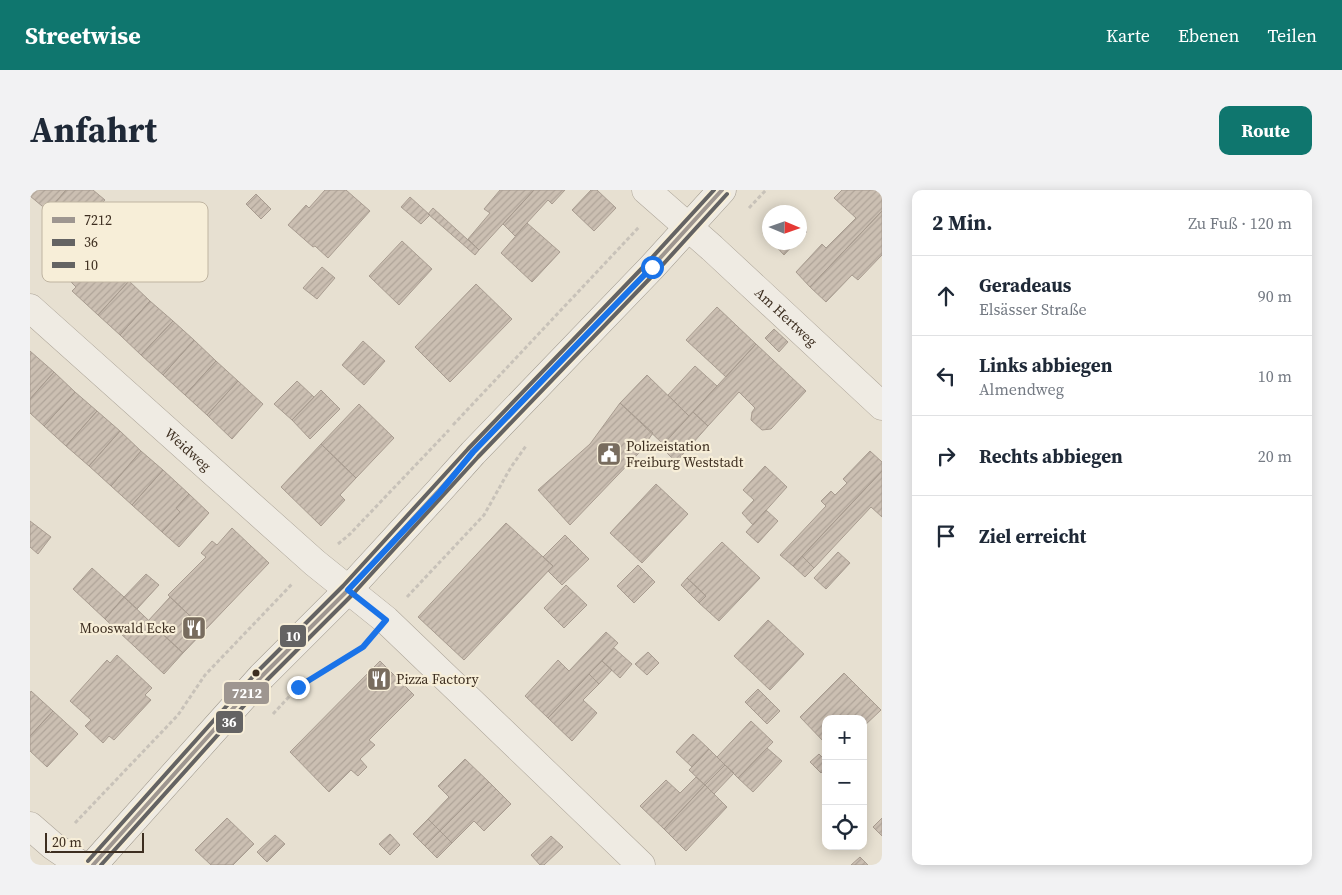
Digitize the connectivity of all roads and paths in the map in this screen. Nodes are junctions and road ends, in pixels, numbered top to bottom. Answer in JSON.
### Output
{"nodes":[{"id":1,"x":722,"y":190,"type":"edge"},
{"id":2,"x":766,"y":190,"type":"edge"},
{"id":3,"x":654,"y":196,"type":"edge"},
{"id":4,"x":746,"y":212,"type":"dead end"},
{"id":5,"x":688,"y":227,"type":"junction"},
{"id":6,"x":30,"y":308,"type":"edge"},
{"id":7,"x":882,"y":406,"type":"edge"},
{"id":8,"x":526,"y":445,"type":"dead end"},
{"id":9,"x":315,"y":563,"type":"junction"},
{"id":10,"x":348,"y":590,"type":"junction"},
{"id":11,"x":386,"y":620,"type":"junction"},
{"id":12,"x":271,"y":716,"type":"dead end"},
{"id":13,"x":30,"y":826,"type":"edge"},
{"id":14,"x":54,"y":846,"type":"junction"},
{"id":15,"x":81,"y":865,"type":"edge"},
{"id":16,"x":93,"y":865,"type":"edge"},
{"id":17,"x":641,"y":865,"type":"edge"}],
"edges":[{"from":1,"to":5,"type":"street"},
{"from":2,"to":4,"type":"path"},
{"from":3,"to":5,"type":"street","name":"Am Hertweg"},
{"from":3,"to":9,"type":"path"},
{"from":5,"to":7,"type":"street","name":"Am Hertweg"},
{"from":5,"to":10,"type":"street"},
{"from":6,"to":9,"type":"street","name":"Weidweg"},
{"from":8,"to":11,"type":"path"},
{"from":9,"to":10,"type":"street","name":"Weidweg"},
{"from":9,"to":14,"type":"path"},
{"from":10,"to":11,"type":"street","name":"Weidweg"},
{"from":10,"to":16,"type":"street"},
{"from":11,"to":12,"type":"path"},
{"from":11,"to":17,"type":"street","name":"Weidweg"},
{"from":13,"to":14,"type":"street"},
{"from":14,"to":15,"type":"street"}]}
